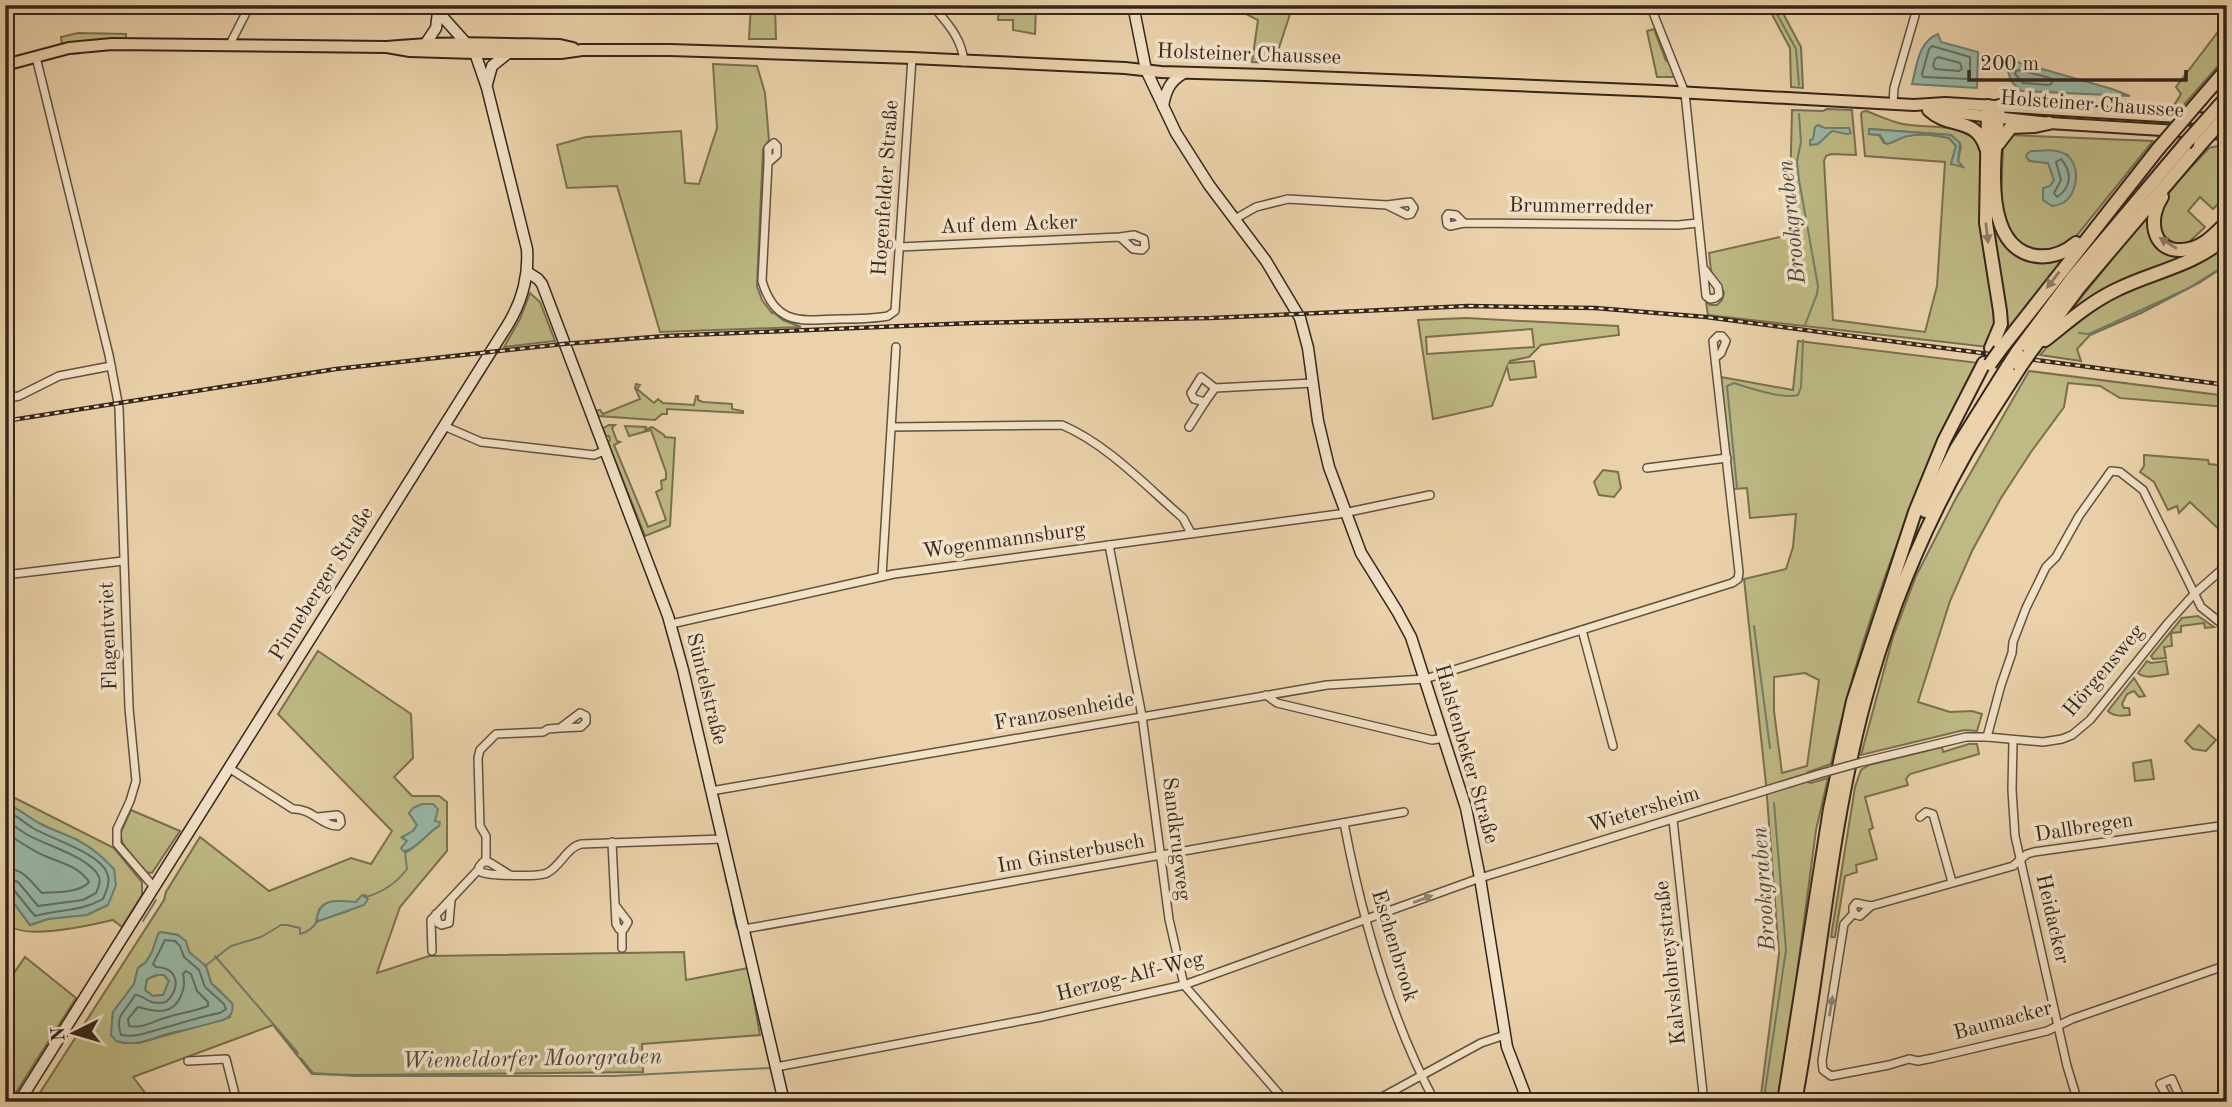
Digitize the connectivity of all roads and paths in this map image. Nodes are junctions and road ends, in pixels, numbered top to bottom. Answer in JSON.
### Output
{"nodes":[{"id":1,"x":250,"y":5,"type":"edge"},
{"id":2,"x":932,"y":5,"type":"edge"},
{"id":3,"x":1133,"y":5,"type":"edge"},
{"id":4,"x":1650,"y":5,"type":"edge"},
{"id":5,"x":1918,"y":5,"type":"edge"},
{"id":6,"x":435,"y":8,"type":"edge"},
{"id":7,"x":426,"y":43,"type":"junction"},
{"id":8,"x":230,"y":44,"type":"junction"},
{"id":9,"x":466,"y":44,"type":"junction"},
{"id":10,"x":387,"y":47,"type":"junction"},
{"id":11,"x":582,"y":50,"type":"junction"},
{"id":12,"x":475,"y":53,"type":"junction"},
{"id":13,"x":507,"y":54,"type":"junction"},
{"id":14,"x":36,"y":57,"type":"junction"},
{"id":15,"x":912,"y":58,"type":"junction"},
{"id":16,"x":964,"y":62,"type":"junction"},
{"id":17,"x":5,"y":65,"type":"edge"},
{"id":18,"x":2227,"y":69,"type":"edge"},
{"id":19,"x":1146,"y":70,"type":"junction"},
{"id":20,"x":1184,"y":73,"type":"junction"},
{"id":21,"x":487,"y":88,"type":"junction"},
{"id":22,"x":1685,"y":93,"type":"junction"},
{"id":23,"x":1893,"y":104,"type":"junction"},
{"id":24,"x":1914,"y":105,"type":"junction"},
{"id":25,"x":1163,"y":106,"type":"junction"},
{"id":26,"x":1929,"y":110,"type":"junction"},
{"id":27,"x":2225,"y":110,"type":"edge"},
{"id":28,"x":1993,"y":111,"type":"junction"},
{"id":29,"x":2049,"y":123,"type":"junction"},
{"id":30,"x":2227,"y":134,"type":"edge"},
{"id":31,"x":1992,"y":150,"type":"junction"},
{"id":32,"x":768,"y":163,"type":"dead end"},
{"id":33,"x":2183,"y":164,"type":"junction"},
{"id":34,"x":1387,"y":205,"type":"dead end"},
{"id":35,"x":1234,"y":219,"type":"junction"},
{"id":36,"x":2227,"y":222,"type":"edge"},
{"id":37,"x":1464,"y":223,"type":"dead end"},
{"id":38,"x":1698,"y":223,"type":"junction"},
{"id":39,"x":2095,"y":227,"type":"junction"},
{"id":40,"x":2227,"y":236,"type":"edge"},
{"id":41,"x":1119,"y":237,"type":"dead end"},
{"id":42,"x":900,"y":247,"type":"junction"},
{"id":43,"x":1704,"y":270,"type":"dead end"},
{"id":44,"x":527,"y":272,"type":"junction"},
{"id":45,"x":525,"y":285,"type":"junction"},
{"id":46,"x":546,"y":298,"type":"junction"},
{"id":47,"x":896,"y":347,"type":"dead end"},
{"id":48,"x":1996,"y":349,"type":"junction"},
{"id":49,"x":2023,"y":353,"type":"junction"},
{"id":50,"x":1716,"y":357,"type":"dead end"},
{"id":51,"x":111,"y":366,"type":"junction"},
{"id":52,"x":2014,"y":366,"type":"junction"},
{"id":53,"x":1313,"y":383,"type":"junction"},
{"id":54,"x":1215,"y":388,"type":"junction"},
{"id":55,"x":5,"y":399,"type":"edge"},
{"id":56,"x":1205,"y":402,"type":"junction"},
{"id":57,"x":444,"y":426,"type":"junction"},
{"id":58,"x":1189,"y":426,"type":"dead end"},
{"id":59,"x":892,"y":427,"type":"junction"},
{"id":60,"x":604,"y":451,"type":"junction"},
{"id":61,"x":1727,"y":458,"type":"junction"},
{"id":62,"x":1647,"y":468,"type":"dead end"},
{"id":63,"x":1430,"y":495,"type":"dead end"},
{"id":64,"x":1345,"y":513,"type":"junction"},
{"id":65,"x":1191,"y":533,"type":"junction"},
{"id":66,"x":1109,"y":544,"type":"junction"},
{"id":67,"x":123,"y":561,"type":"junction"},
{"id":68,"x":2227,"y":565,"type":"edge"},
{"id":69,"x":5,"y":575,"type":"edge"},
{"id":70,"x":883,"y":576,"type":"junction"},
{"id":71,"x":1895,"y":577,"type":"junction"},
{"id":72,"x":2194,"y":594,"type":"junction"},
{"id":73,"x":671,"y":624,"type":"junction"},
{"id":74,"x":2227,"y":628,"type":"edge"},
{"id":75,"x":1582,"y":630,"type":"junction"},
{"id":76,"x":1425,"y":679,"type":"junction"},
{"id":77,"x":1266,"y":695,"type":"junction"},
{"id":78,"x":1142,"y":716,"type":"junction"},
{"id":79,"x":560,"y":728,"type":"dead end"},
{"id":80,"x":1987,"y":737,"type":"junction"},
{"id":81,"x":1444,"y":738,"type":"junction"},
{"id":82,"x":2013,"y":741,"type":"junction"},
{"id":83,"x":1613,"y":746,"type":"dead end"},
{"id":84,"x":229,"y":768,"type":"junction"},
{"id":85,"x":1819,"y":774,"type":"joint"},
{"id":86,"x":711,"y":791,"type":"junction"},
{"id":87,"x":1404,"y":812,"type":"dead end"},
{"id":88,"x":318,"y":817,"type":"dead end"},
{"id":89,"x":1920,"y":817,"type":"dead end"},
{"id":90,"x":1673,"y":820,"type":"junction"},
{"id":91,"x":1344,"y":823,"type":"junction"},
{"id":92,"x":2227,"y":825,"type":"edge"},
{"id":93,"x":723,"y":839,"type":"junction"},
{"id":94,"x":612,"y":842,"type":"junction"},
{"id":95,"x":1162,"y":856,"type":"junction"},
{"id":96,"x":2021,"y":860,"type":"junction"},
{"id":97,"x":486,"y":862,"type":"junction"},
{"id":98,"x":479,"y":869,"type":"junction"},
{"id":99,"x":510,"y":875,"type":"junction"},
{"id":100,"x":1480,"y":878,"type":"junction"},
{"id":101,"x":1952,"y":882,"type":"junction"},
{"id":102,"x":155,"y":885,"type":"junction"},
{"id":103,"x":451,"y":898,"type":"junction"},
{"id":104,"x":436,"y":914,"type":"junction"},
{"id":105,"x":1367,"y":920,"type":"junction"},
{"id":106,"x":744,"y":929,"type":"junction"},
{"id":107,"x":622,"y":948,"type":"dead end"},
{"id":108,"x":432,"y":951,"type":"dead end"},
{"id":109,"x":2227,"y":965,"type":"edge"},
{"id":110,"x":1184,"y":985,"type":"junction"},
{"id":111,"x":2058,"y":1026,"type":"junction"},
{"id":112,"x":1505,"y":1035,"type":"junction"},
{"id":113,"x":188,"y":1061,"type":"dead end"},
{"id":114,"x":776,"y":1067,"type":"junction"},
{"id":115,"x":1825,"y":1073,"type":"joint"},
{"id":116,"x":1421,"y":1076,"type":"junction"},
{"id":117,"x":19,"y":1102,"type":"edge"},
{"id":118,"x":237,"y":1102,"type":"edge"},
{"id":119,"x":784,"y":1102,"type":"edge"},
{"id":120,"x":1286,"y":1102,"type":"edge"},
{"id":121,"x":1373,"y":1102,"type":"edge"},
{"id":122,"x":1435,"y":1102,"type":"edge"},
{"id":123,"x":1528,"y":1102,"type":"edge"},
{"id":124,"x":1704,"y":1102,"type":"edge"},
{"id":125,"x":1784,"y":1102,"type":"edge"},
{"id":126,"x":1795,"y":1102,"type":"edge"},
{"id":127,"x":2078,"y":1102,"type":"edge"}],
"edges":[{"from":1,"to":8,"type":"street"},
{"from":2,"to":16,"type":"street"},
{"from":3,"to":19,"type":"street","name":"Halstenbeker Straße"},
{"from":4,"to":22,"type":"street"},
{"from":5,"to":23,"type":"street"},
{"from":6,"to":7,"type":"street"},
{"from":6,"to":9,"type":"street"},
{"from":7,"to":9,"type":"main road","name":"Holsteiner Chaussee"},
{"from":7,"to":10,"type":"main road","name":"Holsteiner Chaussee"},
{"from":8,"to":10,"type":"main road","name":"Holsteiner Chaussee"},
{"from":8,"to":14,"type":"main road","name":"Holsteiner Chaussee"},
{"from":9,"to":11,"type":"main road","name":"Holsteiner Chaussee"},
{"from":9,"to":12,"type":"street"},
{"from":10,"to":12,"type":"main road","name":"Holsteiner Chaussee"},
{"from":11,"to":13,"type":"main road","name":"Holsteiner Chaussee"},
{"from":11,"to":15,"type":"main road","name":"Holsteiner Chaussee"},
{"from":12,"to":13,"type":"main road","name":"Holsteiner Chaussee"},
{"from":12,"to":21,"type":"street","name":"Pinneberger Straße"},
{"from":13,"to":21,"type":"street"},
{"from":14,"to":17,"type":"main road","name":"Holsteiner Chaussee"},
{"from":14,"to":51,"type":"street","name":"Flagentwiet"},
{"from":15,"to":16,"type":"main road","name":"Holsteiner Chaussee"},
{"from":15,"to":42,"type":"street","name":"Hogenfelder Straße"},
{"from":16,"to":19,"type":"main road","name":"Holsteiner Chaussee"},
{"from":18,"to":39,"type":"highway","bridge":true},
{"from":19,"to":20,"type":"main road","name":"Holsteiner Chaussee"},
{"from":19,"to":25,"type":"street","name":"Halstenbeker Straße"},
{"from":20,"to":22,"type":"main road","name":"Holsteiner Chaussee"},
{"from":20,"to":25,"type":"street"},
{"from":21,"to":44,"type":"street","name":"Pinneberger Straße"},
{"from":22,"to":23,"type":"main road","name":"Holsteiner Chaussee"},
{"from":22,"to":38,"type":"street"},
{"from":23,"to":24,"type":"main road","name":"Holsteiner Chaussee"},
{"from":24,"to":26,"type":"main road","name":"Holsteiner Chaussee"},
{"from":24,"to":28,"type":"main road","name":"Holsteiner Chaussee"},
{"from":25,"to":35,"type":"street","name":"Halstenbeker Straße"},
{"from":26,"to":28,"type":"main road","name":"Holsteiner Chaussee"},
{"from":26,"to":31,"type":"highway"},
{"from":27,"to":28,"type":"main road","name":"Holsteiner Chaussee"},
{"from":27,"to":33,"type":"highway","bridge":true},
{"from":27,"to":49,"type":"highway","bridge":true},
{"from":28,"to":29,"type":"main road","name":"Holsteiner Chaussee"},
{"from":28,"to":31,"type":"highway"},
{"from":29,"to":30,"type":"main road","name":"Holsteiner Chaussee"},
{"from":29,"to":31,"type":"highway"},
{"from":31,"to":39,"type":"highway"},
{"from":31,"to":48,"type":"highway","one_way":true},
{"from":32,"to":42,"type":"street","name":"Hogenfelder Straße"},
{"from":36,"to":33,"type":"highway","one_way":true},
{"from":33,"to":49,"type":"highway"},
{"from":34,"to":35,"type":"street"},
{"from":35,"to":53,"type":"street","name":"Halstenbeker Straße"},
{"from":37,"to":38,"type":"street","name":"Brummerredder"},
{"from":38,"to":43,"type":"street"},
{"from":39,"to":48,"type":"highway","one_way":true},
{"from":40,"to":49,"type":"highway"},
{"from":41,"to":42,"type":"street","name":"Auf dem Acker"},
{"from":44,"to":45,"type":"street","name":"Pinneberger Straße"},
{"from":44,"to":46,"type":"street","name":"Süntelstraße"},
{"from":45,"to":46,"type":"street"},
{"from":45,"to":57,"type":"street","name":"Pinneberger Straße"},
{"from":46,"to":60,"type":"street","name":"Süntelstraße"},
{"from":47,"to":59,"type":"street"},
{"from":48,"to":71,"type":"highway","bridge":true},
{"from":49,"to":52,"type":"highway","bridge":true},
{"from":50,"to":61,"type":"street"},
{"from":51,"to":55,"type":"street"},
{"from":51,"to":67,"type":"street","name":"Flagentwiet"},
{"from":52,"to":71,"type":"highway"},
{"from":52,"to":126,"type":"highway"},
{"from":53,"to":54,"type":"street"},
{"from":53,"to":64,"type":"street","name":"Halstenbeker Straße"},
{"from":54,"to":56,"type":"street"},
{"from":54,"to":56,"type":"street"},
{"from":56,"to":58,"type":"street"},
{"from":57,"to":60,"type":"street"},
{"from":57,"to":84,"type":"street","name":"Pinneberger Straße"},
{"from":59,"to":65,"type":"street"},
{"from":59,"to":70,"type":"street"},
{"from":60,"to":73,"type":"street","name":"Süntelstraße"},
{"from":61,"to":62,"type":"street"},
{"from":61,"to":75,"type":"street","name":"Franzosenheide"},
{"from":63,"to":64,"type":"street"},
{"from":64,"to":65,"type":"street","name":"Wogenmannsburg"},
{"from":64,"to":76,"type":"street","name":"Halstenbeker Straße"},
{"from":65,"to":66,"type":"street","name":"Wogenmannsburg"},
{"from":66,"to":70,"type":"street","name":"Wogenmannsburg"},
{"from":66,"to":78,"type":"street","name":"Sandkrugweg"},
{"from":67,"to":69,"type":"street"},
{"from":67,"to":102,"type":"street","name":"Flagentwiet"},
{"from":68,"to":72,"type":"street","name":"Hörgensweg"},
{"from":70,"to":73,"type":"street","name":"Wogenmannsburg"},
{"from":71,"to":125,"type":"highway"},
{"from":72,"to":74,"type":"street"},
{"from":72,"to":80,"type":"street"},
{"from":72,"to":82,"type":"street","name":"Hörgensweg"},
{"from":73,"to":86,"type":"street","name":"Süntelstraße"},
{"from":75,"to":76,"type":"street","name":"Franzosenheide"},
{"from":75,"to":83,"type":"street"},
{"from":76,"to":77,"type":"street","name":"Franzosenheide"},
{"from":76,"to":81,"type":"street","name":"Halstenbeker Straße"},
{"from":77,"to":78,"type":"street","name":"Franzosenheide"},
{"from":77,"to":81,"type":"street"},
{"from":78,"to":86,"type":"street","name":"Franzosenheide"},
{"from":78,"to":95,"type":"street","name":"Sandkrugweg"},
{"from":79,"to":97,"type":"street"},
{"from":80,"to":82,"type":"street","name":"Hörgensweg"},
{"from":80,"to":85,"type":"street","name":"Hörgensweg","bridge":true},
{"from":81,"to":100,"type":"street","name":"Halstenbeker Straße"},
{"from":82,"to":96,"type":"street","name":"Heidacker"},
{"from":84,"to":88,"type":"street"},
{"from":84,"to":102,"type":"street","name":"Pinneberger Straße"},
{"from":85,"to":90,"type":"street","name":"Wietersheim"},
{"from":86,"to":93,"type":"street","name":"Süntelstraße"},
{"from":87,"to":91,"type":"street","name":"Im Ginsterbusch"},
{"from":89,"to":101,"type":"street"},
{"from":90,"to":100,"type":"street","name":"Wietersheim"},
{"from":90,"to":124,"type":"street","name":"Kalvslohreystraße"},
{"from":91,"to":95,"type":"street","name":"Im Ginsterbusch"},
{"from":91,"to":105,"type":"street","name":"Eschenbrook"},
{"from":92,"to":96,"type":"street","name":"Dallbregen"},
{"from":93,"to":94,"type":"street"},
{"from":93,"to":106,"type":"street","name":"Süntelstraße"},
{"from":94,"to":99,"type":"street"},
{"from":94,"to":107,"type":"street"},
{"from":95,"to":106,"type":"street","name":"Im Ginsterbusch"},
{"from":95,"to":110,"type":"street","name":"Sandkrugweg"},
{"from":96,"to":101,"type":"street","name":"Dallbregen"},
{"from":96,"to":111,"type":"street","name":"Heidacker"},
{"from":97,"to":98,"type":"street"},
{"from":97,"to":99,"type":"street"},
{"from":98,"to":99,"type":"street"},
{"from":98,"to":103,"type":"street"},
{"from":105,"to":100,"type":"street","name":"Herzog-Alf-Weg","one_way":true},
{"from":100,"to":112,"type":"street","name":"Halstenbeker Straße"},
{"from":115,"to":101,"type":"street","name":"Dallbregen","one_way":true},
{"from":102,"to":117,"type":"street","name":"Pinneberger Straße"},
{"from":103,"to":104,"type":"street"},
{"from":103,"to":104,"type":"street"},
{"from":104,"to":108,"type":"street"},
{"from":105,"to":110,"type":"street","name":"Herzog-Alf-Weg"},
{"from":105,"to":116,"type":"street","name":"Eschenbrook"},
{"from":106,"to":114,"type":"street","name":"Süntelstraße"},
{"from":109,"to":111,"type":"street","name":"Baumacker"},
{"from":110,"to":114,"type":"street","name":"Herzog-Alf-Weg"},
{"from":110,"to":120,"type":"street","name":"Sandkrugweg"},
{"from":111,"to":115,"type":"street","name":"Baumacker"},
{"from":111,"to":127,"type":"street","name":"Heidacker"},
{"from":112,"to":116,"type":"street"},
{"from":112,"to":123,"type":"street","name":"Halstenbeker Straße"},
{"from":113,"to":118,"type":"street"},
{"from":114,"to":119,"type":"street","name":"Süntelstraße"},
{"from":116,"to":121,"type":"street"},
{"from":116,"to":122,"type":"street","name":"Eschenbrook"}]}
